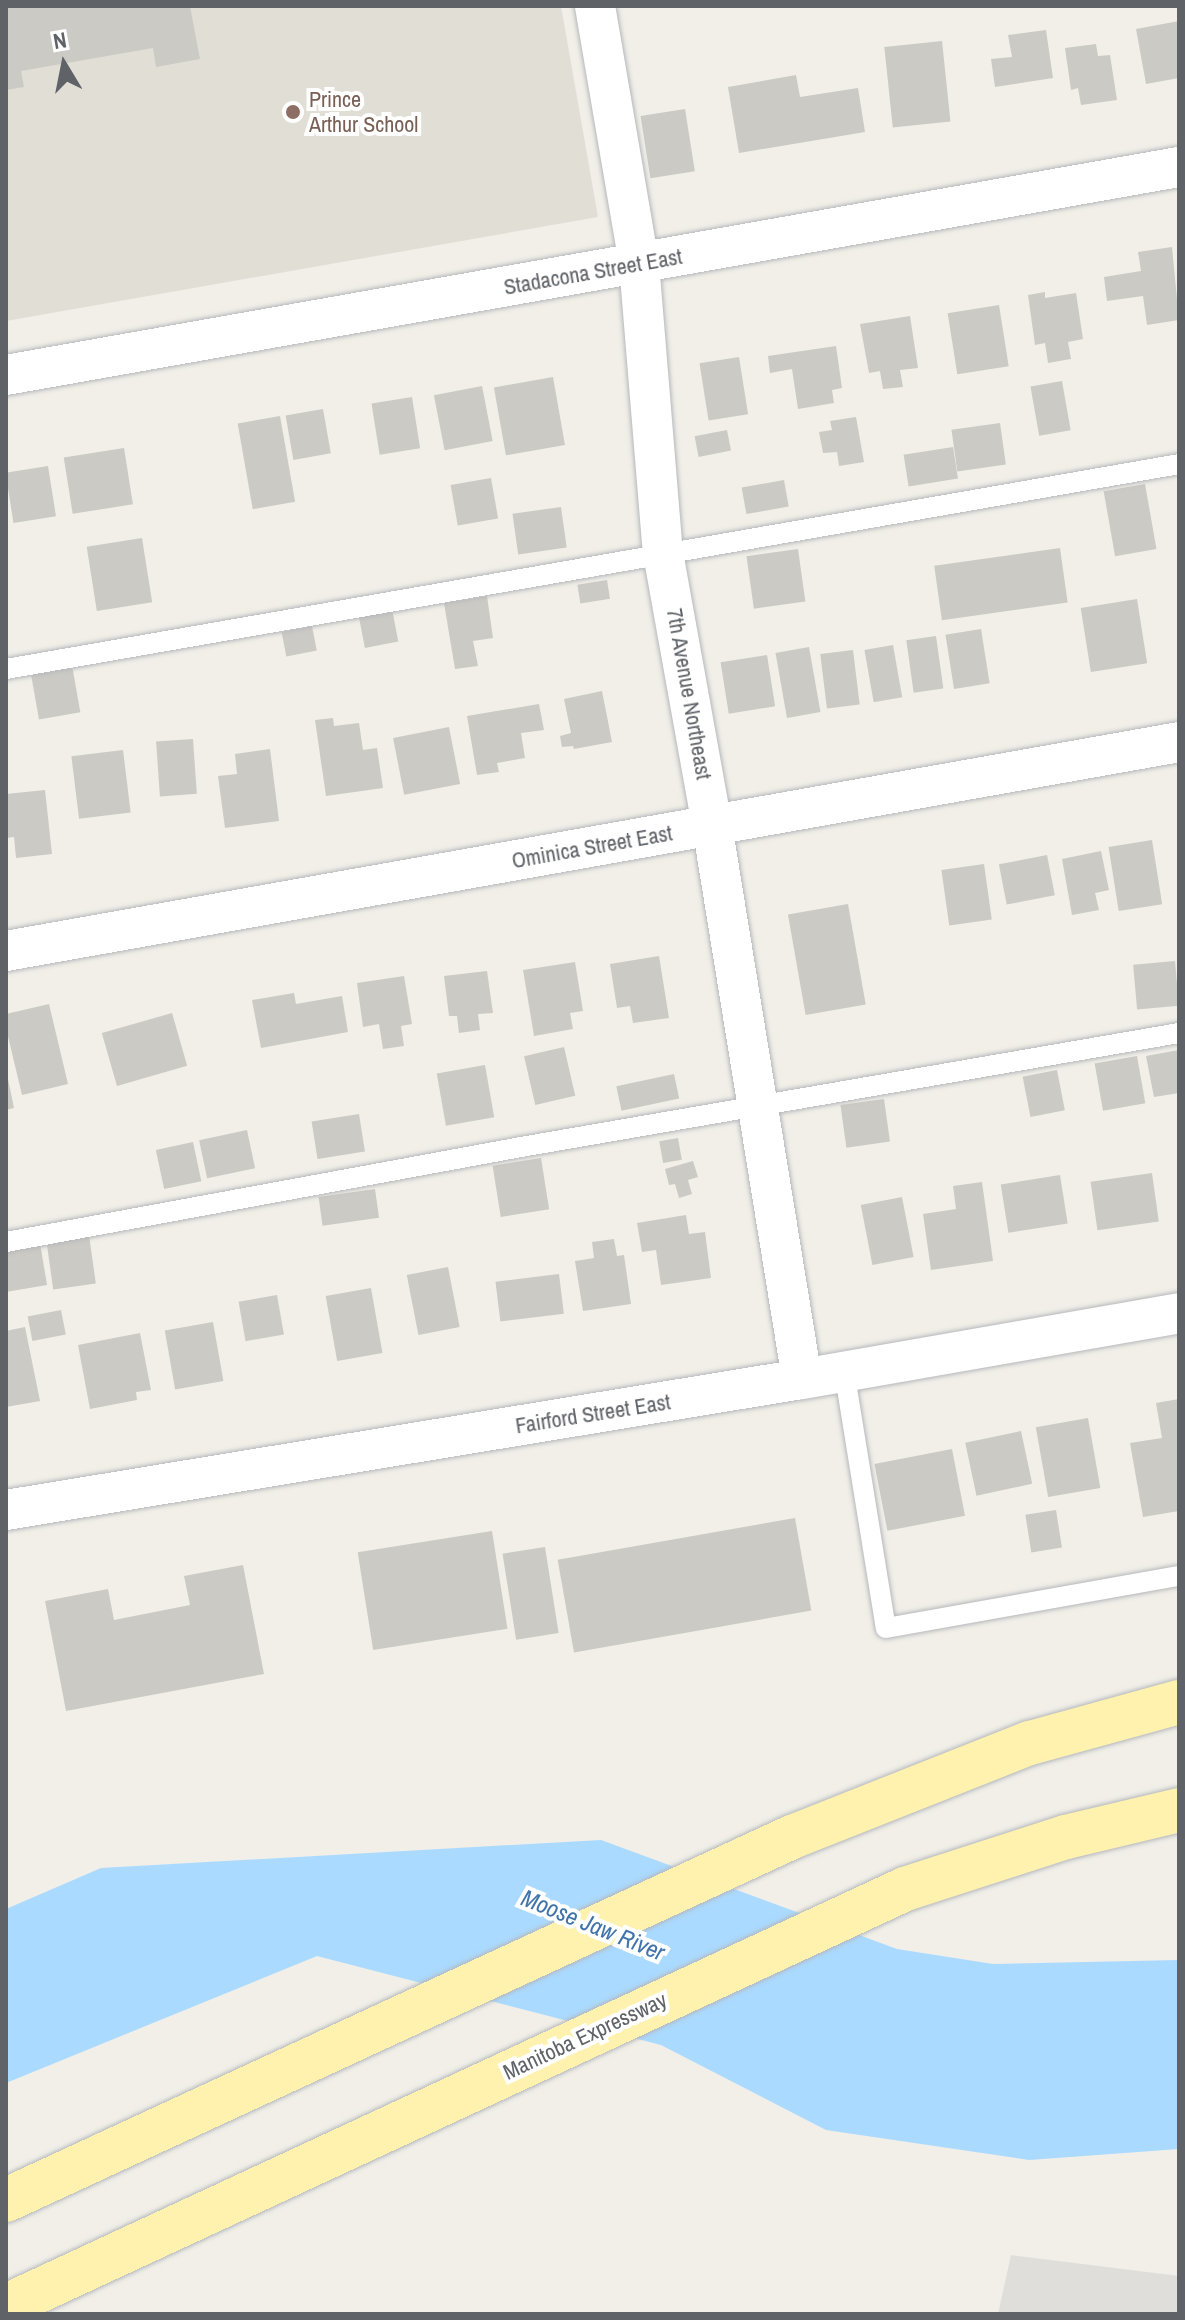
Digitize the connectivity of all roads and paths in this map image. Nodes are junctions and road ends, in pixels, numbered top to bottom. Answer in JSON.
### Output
{"nodes":[{"id":1,"x":595,"y":6,"type":"edge"},
{"id":2,"x":1179,"y":167,"type":"edge"},
{"id":3,"x":639,"y":263,"type":"junction"},
{"id":4,"x":6,"y":375,"type":"edge"},
{"id":5,"x":1179,"y":464,"type":"edge"},
{"id":6,"x":663,"y":553,"type":"junction"},
{"id":7,"x":6,"y":669,"type":"edge"},
{"id":8,"x":1179,"y":742,"type":"edge"},
{"id":9,"x":712,"y":825,"type":"junction"},
{"id":10,"x":6,"y":951,"type":"edge"},
{"id":11,"x":1179,"y":1033,"type":"edge"},
{"id":12,"x":759,"y":1107,"type":"junction"},
{"id":13,"x":6,"y":1242,"type":"edge"},
{"id":14,"x":1179,"y":1313,"type":"edge"},
{"id":15,"x":844,"y":1370,"type":"junction"},
{"id":16,"x":802,"y":1379,"type":"junction"},
{"id":17,"x":6,"y":1510,"type":"edge"},
{"id":18,"x":1179,"y":1576,"type":"edge"},
{"id":19,"x":1179,"y":1702,"type":"edge"},
{"id":20,"x":1179,"y":1810,"type":"edge"},
{"id":21,"x":6,"y":2200,"type":"edge"},
{"id":22,"x":6,"y":2306,"type":"edge"}],
"edges":[{"from":1,"to":3,"type":"street","name":"7th Avenue Northeast"},
{"from":2,"to":3,"type":"street","name":"Stadacona Street East"},
{"from":3,"to":4,"type":"street","name":"Stadacona Street East"},
{"from":3,"to":6,"type":"street","name":"7th Avenue Northeast"},
{"from":5,"to":6,"type":"lane"},
{"from":6,"to":7,"type":"lane"},
{"from":6,"to":9,"type":"street","name":"7th Avenue Northeast"},
{"from":8,"to":9,"type":"street","name":"Ominica Street East"},
{"from":9,"to":10,"type":"street","name":"Ominica Street East"},
{"from":9,"to":12,"type":"street","name":"7th Avenue Northeast"},
{"from":11,"to":12,"type":"lane"},
{"from":12,"to":13,"type":"lane"},
{"from":12,"to":16,"type":"street","name":"7th Avenue Northeast"},
{"from":14,"to":15,"type":"street","name":"Fairford Street East"},
{"from":15,"to":16,"type":"street","name":"Fairford Street East"},
{"from":15,"to":18,"type":"lane"},
{"from":16,"to":17,"type":"street","name":"Fairford Street East"},
{"from":19,"to":21,"type":"main road"},
{"from":20,"to":22,"type":"main road","name":"Manitoba Expressway"}]}
